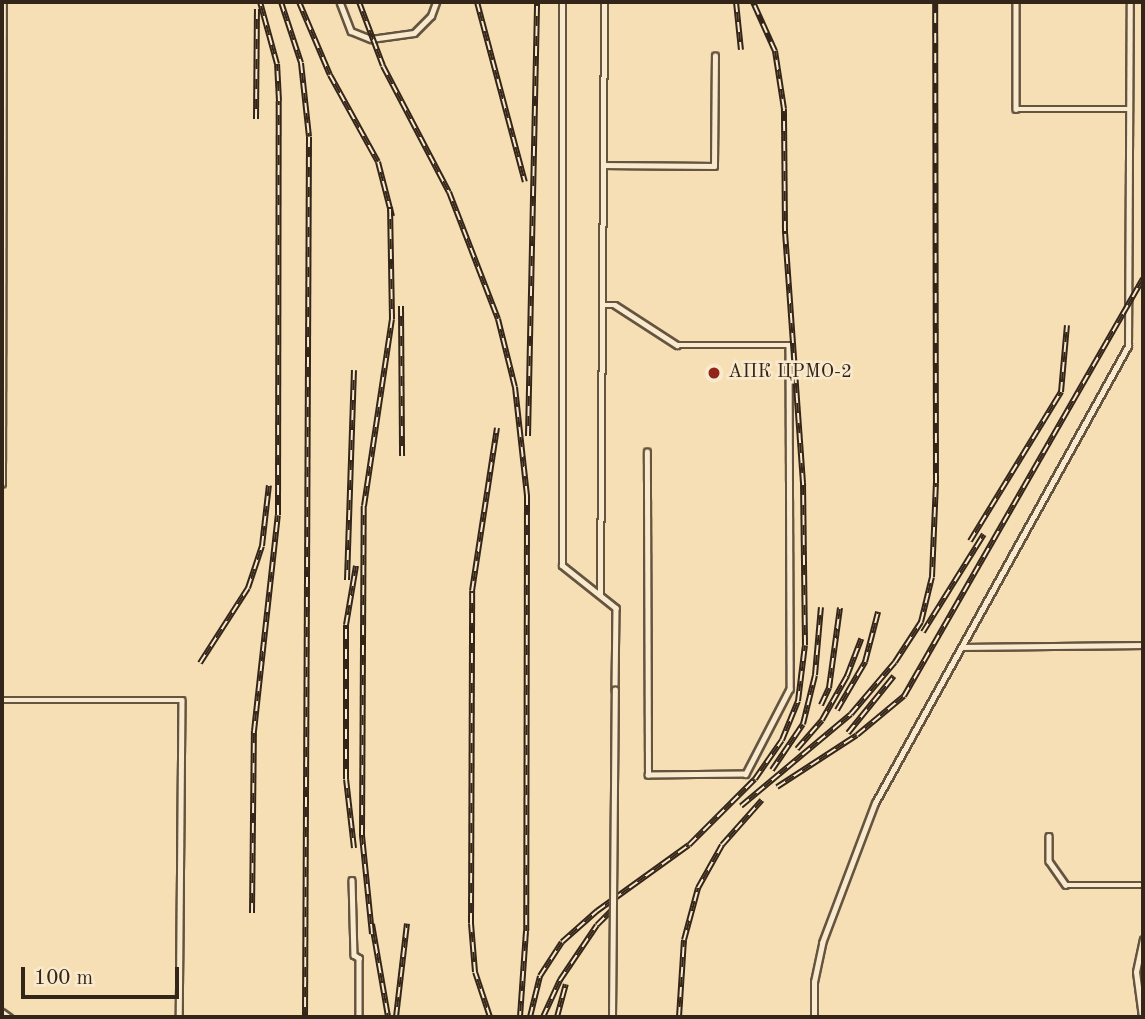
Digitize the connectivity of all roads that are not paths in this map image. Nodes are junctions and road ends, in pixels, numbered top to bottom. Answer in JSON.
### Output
{"nodes":[{"id":1,"x":3,"y":2,"type":"edge"},
{"id":2,"x":340,"y":2,"type":"edge"},
{"id":3,"x":436,"y":2,"type":"edge"},
{"id":4,"x":562,"y":2,"type":"edge"},
{"id":5,"x":604,"y":2,"type":"edge"},
{"id":6,"x":1016,"y":2,"type":"edge"},
{"id":7,"x":1130,"y":2,"type":"edge"},
{"id":8,"x":715,"y":56,"type":"dead end"},
{"id":9,"x":1129,"y":109,"type":"junction"},
{"id":10,"x":603,"y":165,"type":"junction"},
{"id":11,"x":602,"y":305,"type":"junction"},
{"id":12,"x":647,"y":452,"type":"dead end"},
{"id":13,"x":2,"y":484,"type":"edge"},
{"id":14,"x":600,"y":595,"type":"junction"},
{"id":15,"x":1143,"y":645,"type":"edge"},
{"id":16,"x":962,"y":647,"type":"junction"},
{"id":17,"x":2,"y":700,"type":"edge"},
{"id":18,"x":1049,"y":836,"type":"dead end"},
{"id":19,"x":352,"y":880,"type":"dead end"},
{"id":20,"x":1143,"y":885,"type":"edge"},
{"id":21,"x":1143,"y":940,"type":"edge"},
{"id":22,"x":2,"y":1012,"type":"edge"},
{"id":23,"x":9,"y":1017,"type":"edge"},
{"id":24,"x":179,"y":1017,"type":"edge"},
{"id":25,"x":359,"y":1017,"type":"edge"},
{"id":26,"x":612,"y":1017,"type":"edge"},
{"id":27,"x":814,"y":1017,"type":"edge"},
{"id":28,"x":1142,"y":1017,"type":"edge"}],
"edges":[{"from":1,"to":13,"type":"lane"},
{"from":2,"to":3,"type":"lane"},
{"from":4,"to":14,"type":"lane"},
{"from":5,"to":10,"type":"lane"},
{"from":6,"to":9,"type":"lane"},
{"from":7,"to":9,"type":"lane"},
{"from":8,"to":10,"type":"lane"},
{"from":9,"to":16,"type":"lane"},
{"from":10,"to":11,"type":"lane"},
{"from":11,"to":12,"type":"lane"},
{"from":11,"to":14,"type":"lane"},
{"from":14,"to":26,"type":"lane","bridge":true},
{"from":15,"to":16,"type":"lane"},
{"from":16,"to":27,"type":"lane"},
{"from":17,"to":24,"type":"lane"},
{"from":18,"to":20,"type":"lane"},
{"from":19,"to":25,"type":"lane"},
{"from":21,"to":28,"type":"lane"},
{"from":22,"to":23,"type":"lane"}]}
